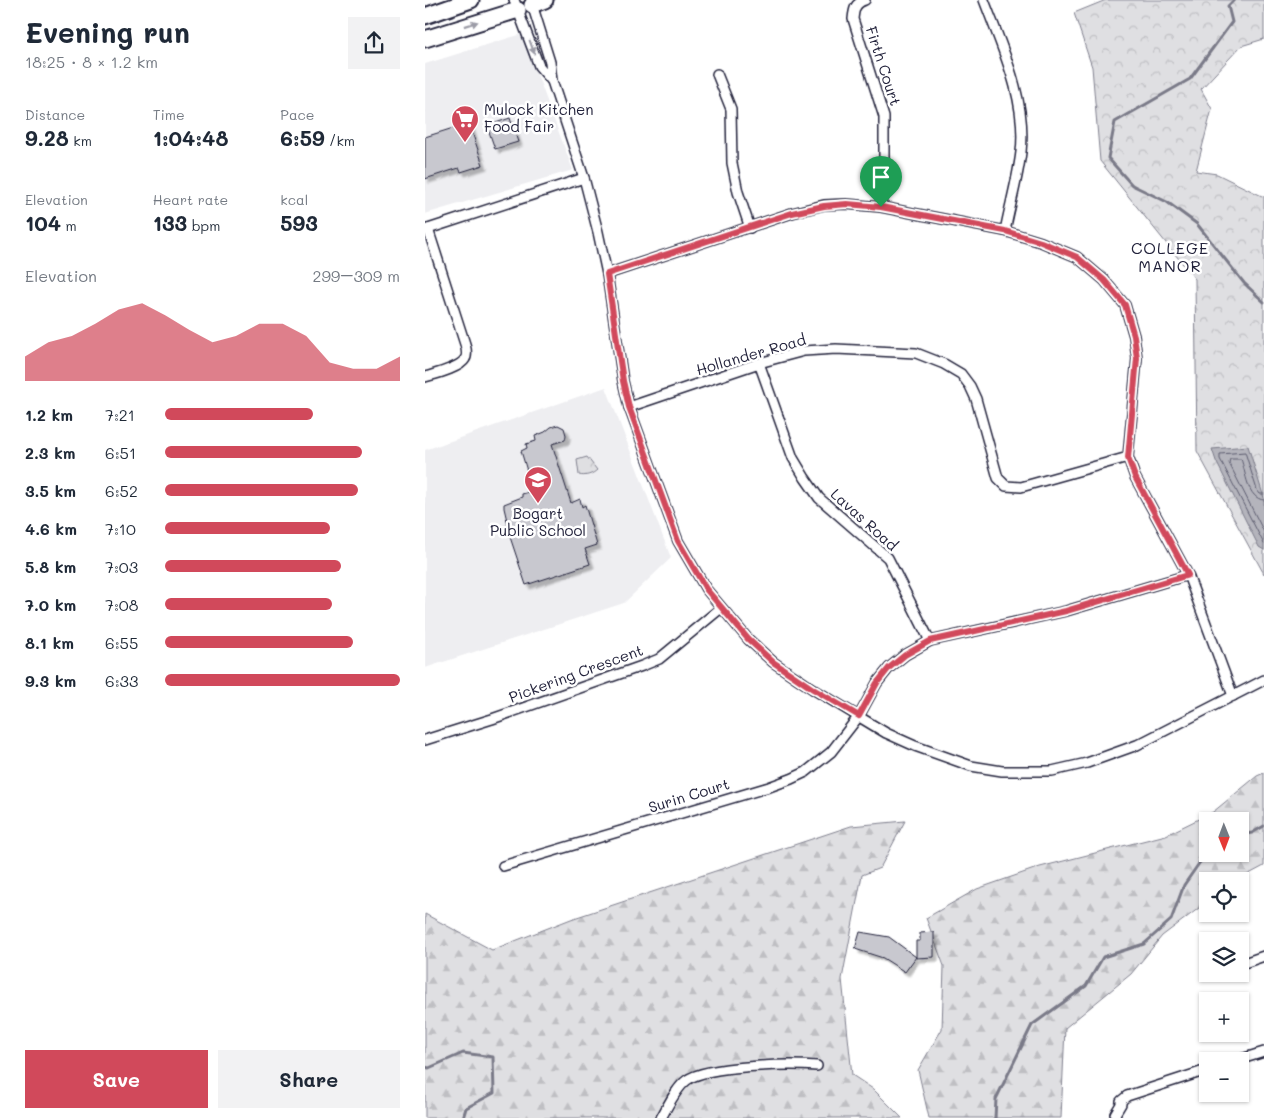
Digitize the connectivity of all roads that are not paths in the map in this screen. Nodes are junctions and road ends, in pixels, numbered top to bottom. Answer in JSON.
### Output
{"nodes":[{"id":1,"x":471,"y":0,"type":"edge"},
{"id":2,"x":865,"y":0,"type":"edge"},
{"id":3,"x":984,"y":0,"type":"edge"},
{"id":4,"x":536,"y":2,"type":"edge"},
{"id":5,"x":516,"y":5,"type":"edge"},
{"id":6,"x":425,"y":16,"type":"edge"},
{"id":7,"x":425,"y":39,"type":"edge"},
{"id":8,"x":717,"y":74,"type":"dead end"},
{"id":9,"x":552,"y":81,"type":"junction"},
{"id":10,"x":584,"y":178,"type":"junction"},
{"id":11,"x":881,"y":207,"type":"junction"},
{"id":12,"x":750,"y":228,"type":"junction"},
{"id":13,"x":426,"y":230,"type":"edge"},
{"id":14,"x":1005,"y":231,"type":"junction"},
{"id":15,"x":607,"y":274,"type":"junction"},
{"id":16,"x":759,"y":364,"type":"junction"},
{"id":17,"x":425,"y":377,"type":"edge"},
{"id":18,"x":629,"y":407,"type":"junction"},
{"id":19,"x":1128,"y":458,"type":"junction"},
{"id":20,"x":1188,"y":575,"type":"junction"},
{"id":21,"x":721,"y":608,"type":"junction"},
{"id":22,"x":930,"y":641,"type":"junction"},
{"id":23,"x":1264,"y":680,"type":"edge"},
{"id":24,"x":1233,"y":696,"type":"junction"},
{"id":25,"x":859,"y":716,"type":"junction"},
{"id":26,"x":425,"y":740,"type":"edge"},
{"id":27,"x":503,"y":866,"type":"dead end"},
{"id":28,"x":1264,"y":956,"type":"edge"},
{"id":29,"x":1249,"y":961,"type":"edge"},
{"id":30,"x":1264,"y":1052,"type":"edge"},
{"id":31,"x":1249,"y":1057,"type":"edge"},
{"id":32,"x":817,"y":1066,"type":"dead end"},
{"id":33,"x":1199,"y":1073,"type":"edge"},
{"id":34,"x":661,"y":1118,"type":"edge"},
{"id":35,"x":1116,"y":1118,"type":"edge"}],
"edges":[{"from":1,"to":6,"type":"main road"},
{"from":2,"to":11,"type":"street","name":"Firth Court"},
{"from":3,"to":14,"type":"street"},
{"from":4,"to":9,"type":"street"},
{"from":7,"to":5,"type":"main road","one_way":true},
{"from":5,"to":9,"type":"street","one_way":true},
{"from":8,"to":12,"type":"street"},
{"from":9,"to":10,"type":"street"},
{"from":10,"to":13,"type":"street"},
{"from":10,"to":15,"type":"street"},
{"from":11,"to":12,"type":"street"},
{"from":11,"to":14,"type":"street"},
{"from":12,"to":15,"type":"street"},
{"from":13,"to":17,"type":"street"},
{"from":14,"to":19,"type":"street"},
{"from":15,"to":18,"type":"street"},
{"from":16,"to":18,"type":"street","name":"Hollander Road"},
{"from":16,"to":19,"type":"street","name":"Hollander Road"},
{"from":16,"to":22,"type":"street","name":"Lavas Road"},
{"from":18,"to":21,"type":"street"},
{"from":19,"to":20,"type":"street"},
{"from":20,"to":22,"type":"street","name":"Surin Court"},
{"from":20,"to":24,"type":"street"},
{"from":21,"to":25,"type":"street"},
{"from":21,"to":26,"type":"street","name":"Pickering Crescent"},
{"from":22,"to":25,"type":"street","name":"Surin Court"},
{"from":23,"to":24,"type":"street"},
{"from":24,"to":25,"type":"street"},
{"from":25,"to":27,"type":"street","name":"Surin Court"},
{"from":28,"to":29,"type":"street"},
{"from":30,"to":31,"type":"street"},
{"from":32,"to":34,"type":"street"},
{"from":33,"to":35,"type":"street"}]}
